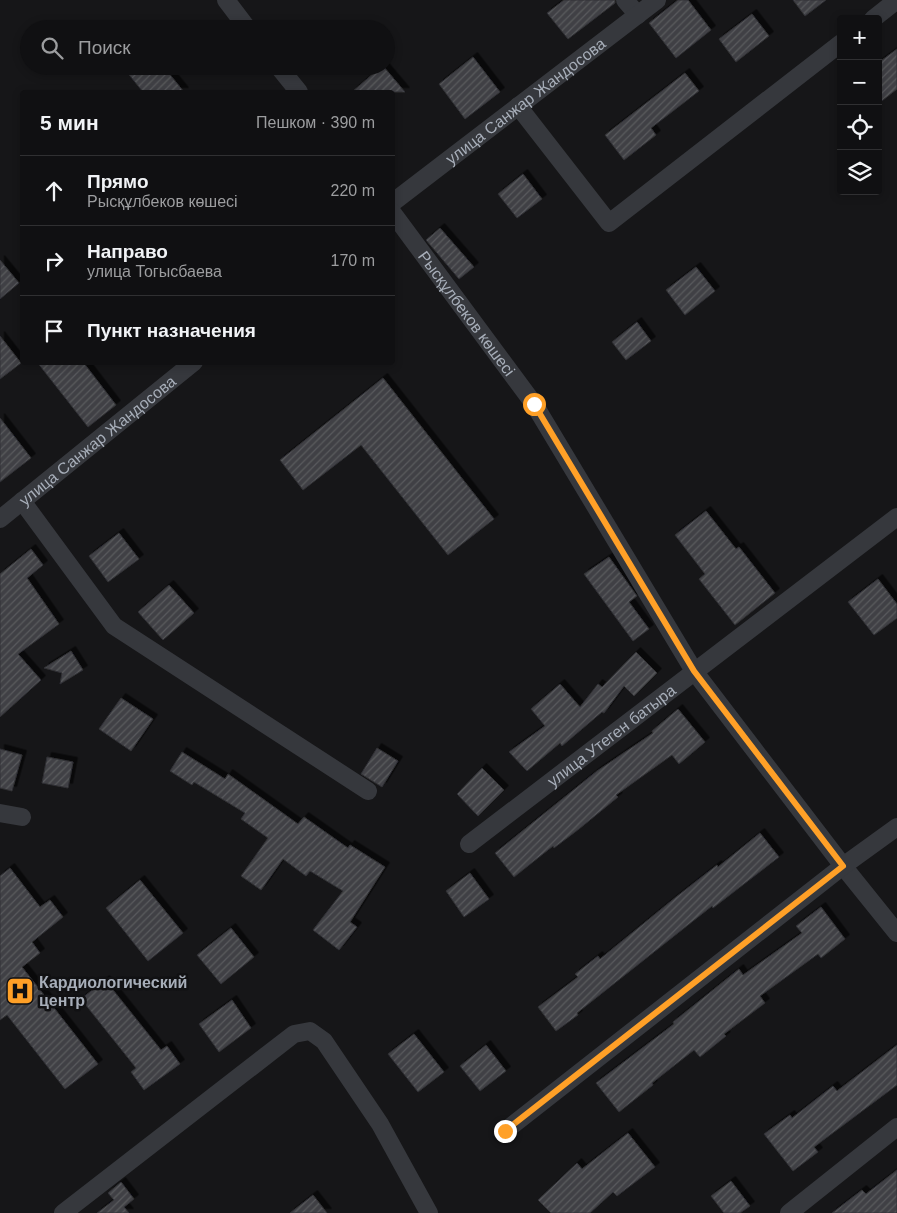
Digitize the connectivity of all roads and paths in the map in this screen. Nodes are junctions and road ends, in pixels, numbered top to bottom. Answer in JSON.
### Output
{"nodes":[{"id":1,"x":226,"y":0,"type":"edge"},
{"id":2,"x":626,"y":0,"type":"edge"},
{"id":3,"x":657,"y":0,"type":"edge"},
{"id":4,"x":897,"y":0,"type":"edge"},
{"id":5,"x":638,"y":15,"type":"junction"},
{"id":6,"x":878,"y":15,"type":"edge"},
{"id":7,"x":241,"y":20,"type":"edge"},
{"id":8,"x":837,"y":46,"type":"edge"},
{"id":9,"x":285,"y":75,"type":"edge"},
{"id":10,"x":297,"y":90,"type":"edge"},
{"id":11,"x":518,"y":106,"type":"junction"},
{"id":12,"x":395,"y":201,"type":"edge"},
{"id":13,"x":395,"y":216,"type":"edge"},
{"id":14,"x":190,"y":365,"type":"edge"},
{"id":15,"x":22,"y":501,"type":"junction"},
{"id":16,"x":897,"y":518,"type":"edge"},
{"id":17,"x":0,"y":519,"type":"edge"},
{"id":18,"x":694,"y":671,"type":"junction"},
{"id":19,"x":368,"y":791,"type":"dead end"},
{"id":20,"x":0,"y":813,"type":"edge"},
{"id":21,"x":22,"y":817,"type":"dead end"},
{"id":22,"x":897,"y":827,"type":"edge"},
{"id":23,"x":469,"y":844,"type":"dead end"},
{"id":24,"x":843,"y":866,"type":"junction"},
{"id":25,"x":897,"y":934,"type":"edge"},
{"id":26,"x":897,"y":1127,"type":"edge"},
{"id":27,"x":505,"y":1131,"type":"dead end"},
{"id":28,"x":63,"y":1213,"type":"edge"},
{"id":29,"x":429,"y":1213,"type":"edge"},
{"id":30,"x":789,"y":1213,"type":"edge"}],
"edges":[{"from":1,"to":7,"type":"street"},
{"from":2,"to":5,"type":"street"},
{"from":3,"to":5,"type":"street","name":"улица Санжар Жандосова"},
{"from":4,"to":6,"type":"street"},
{"from":5,"to":11,"type":"street","name":"улица Санжар Жандосова"},
{"from":8,"to":11,"type":"street"},
{"from":9,"to":10,"type":"street"},
{"from":11,"to":12,"type":"street","name":"улица Санжар Жандосова"},
{"from":13,"to":18,"type":"street","name":"Рысқұлбеков көшесі"},
{"from":14,"to":15,"type":"street","name":"улица Санжар Жандосова"},
{"from":15,"to":17,"type":"street","name":"улица Санжар Жандосова"},
{"from":15,"to":19,"type":"street"},
{"from":16,"to":18,"type":"street","name":"улица Утеген батыра"},
{"from":18,"to":23,"type":"street","name":"улица Утеген батыра"},
{"from":18,"to":24,"type":"street","name":"Рысқұлбеков көшесі"},
{"from":20,"to":21,"type":"street"},
{"from":22,"to":24,"type":"street"},
{"from":24,"to":25,"type":"street","name":"Рысқұлбеков көшесі"},
{"from":24,"to":27,"type":"street"},
{"from":26,"to":30,"type":"street"},
{"from":28,"to":29,"type":"street"}]}
